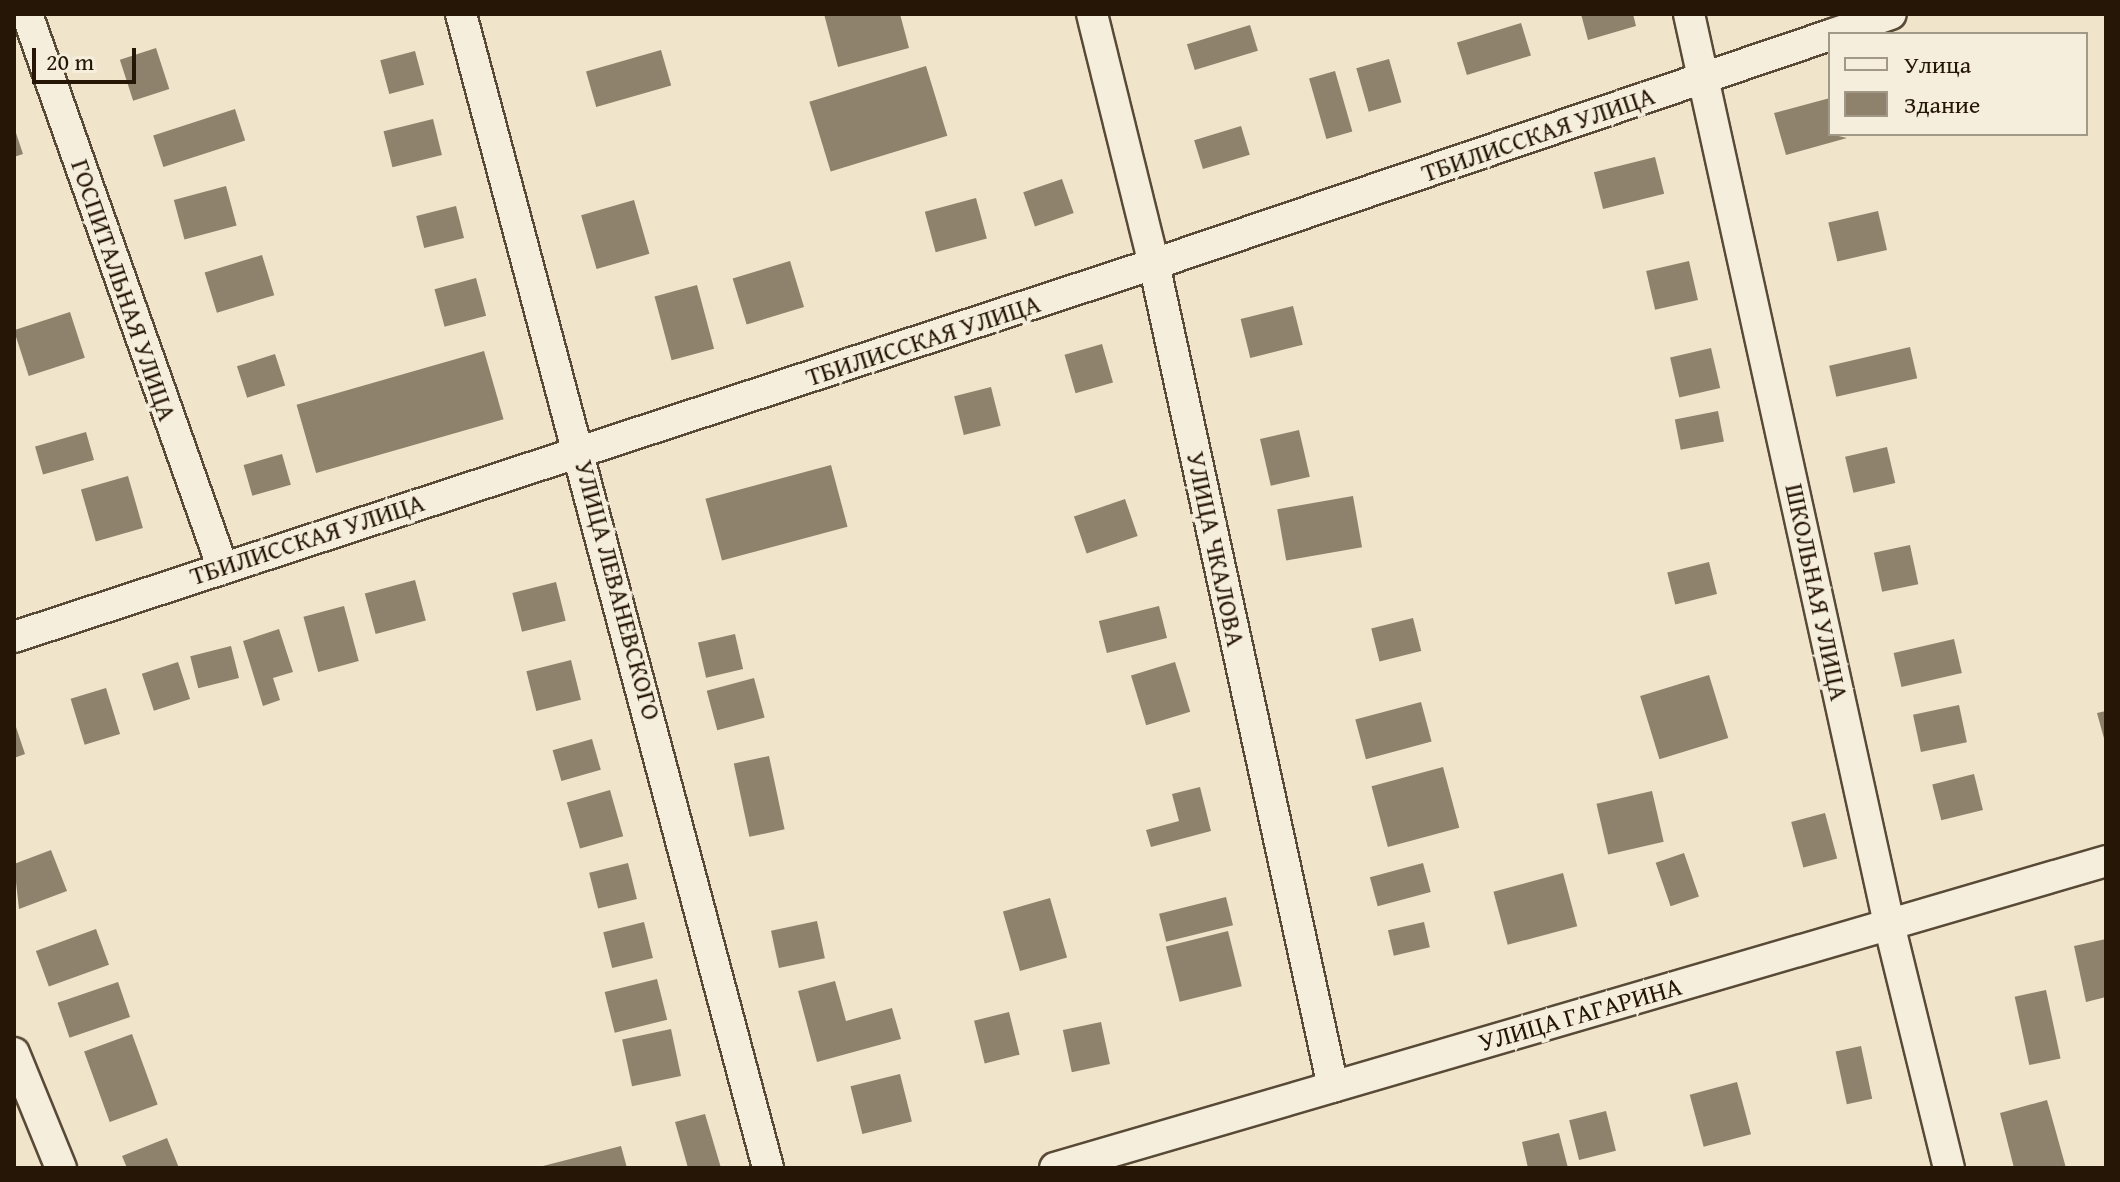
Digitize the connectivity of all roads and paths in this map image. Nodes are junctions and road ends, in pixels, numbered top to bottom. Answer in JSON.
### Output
{"nodes":[{"id":1,"x":27,"y":14,"type":"edge"},
{"id":2,"x":461,"y":14,"type":"edge"},
{"id":3,"x":1092,"y":14,"type":"edge"},
{"id":4,"x":1689,"y":14,"type":"edge"},
{"id":5,"x":1891,"y":14,"type":"edge"},
{"id":6,"x":1837,"y":32,"type":"edge"},
{"id":7,"x":1828,"y":35,"type":"edge"},
{"id":8,"x":1705,"y":78,"type":"junction"},
{"id":9,"x":1154,"y":264,"type":"junction"},
{"id":10,"x":582,"y":452,"type":"junction"},
{"id":11,"x":222,"y":566,"type":"junction"},
{"id":12,"x":14,"y":637,"type":"edge"},
{"id":13,"x":2106,"y":861,"type":"edge"},
{"id":14,"x":1889,"y":924,"type":"junction"},
{"id":15,"x":14,"y":1053,"type":"edge"},
{"id":16,"x":1333,"y":1087,"type":"junction"},
{"id":17,"x":61,"y":1168,"type":"edge"},
{"id":18,"x":768,"y":1168,"type":"edge"},
{"id":19,"x":1055,"y":1168,"type":"edge"},
{"id":20,"x":1949,"y":1168,"type":"edge"}],
"edges":[{"from":1,"to":11,"type":"street","name":"ГОСПИТАЛЬНАЯ УЛИЦА"},
{"from":2,"to":10,"type":"street","name":"УЛИЦА ЛЕВАНЕВСКОГО"},
{"from":3,"to":9,"type":"street","name":"УЛИЦА ЧКАЛОВА"},
{"from":4,"to":8,"type":"street","name":"ШКОЛЬНАЯ УЛИЦА"},
{"from":5,"to":6,"type":"street","name":"ТБИЛИССКАЯ УЛИЦА"},
{"from":7,"to":8,"type":"street","name":"ТБИЛИССКАЯ УЛИЦА"},
{"from":8,"to":9,"type":"street","name":"ТБИЛИССКАЯ УЛИЦА"},
{"from":8,"to":14,"type":"street","name":"ШКОЛЬНАЯ УЛИЦА"},
{"from":9,"to":10,"type":"street","name":"ТБИЛИССКАЯ УЛИЦА"},
{"from":9,"to":16,"type":"street","name":"УЛИЦА ЧКАЛОВА"},
{"from":10,"to":11,"type":"street","name":"ТБИЛИССКАЯ УЛИЦА"},
{"from":10,"to":18,"type":"street","name":"УЛИЦА ЛЕВАНЕВСКОГО"},
{"from":11,"to":12,"type":"street","name":"ТБИЛИССКАЯ УЛИЦА"},
{"from":13,"to":14,"type":"street","name":"УЛИЦА ГАГАРИНА"},
{"from":14,"to":16,"type":"street","name":"УЛИЦА ГАГАРИНА"},
{"from":14,"to":20,"type":"street","name":"ШКОЛЬНАЯ УЛИЦА"},
{"from":15,"to":17,"type":"street"},
{"from":16,"to":19,"type":"street","name":"УЛИЦА ГАГАРИНА"}]}
